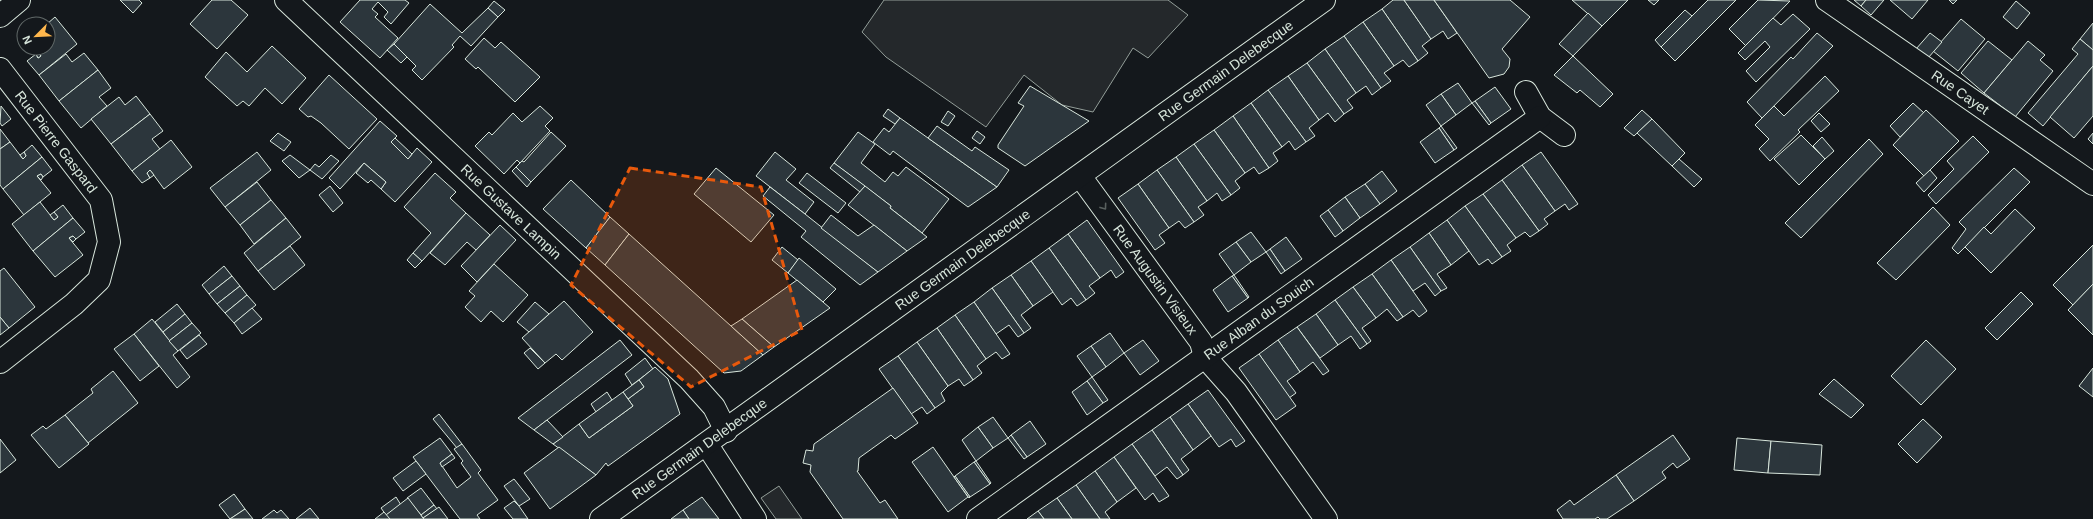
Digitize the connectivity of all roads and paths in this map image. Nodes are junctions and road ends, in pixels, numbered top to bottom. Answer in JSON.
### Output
{"nodes":[{"id":1,"x":19,"y":0,"type":"edge"},
{"id":2,"x":286,"y":0,"type":"edge"},
{"id":3,"x":1324,"y":0,"type":"edge"},
{"id":4,"x":1827,"y":0,"type":"edge"},
{"id":5,"x":0,"y":16,"type":"edge"},
{"id":6,"x":0,"y":69,"type":"edge"},
{"id":7,"x":1526,"y":92,"type":"dead end"},
{"id":8,"x":1540,"y":117,"type":"junction"},
{"id":9,"x":1564,"y":135,"type":"dead end"},
{"id":10,"x":1080,"y":176,"type":"junction"},
{"id":11,"x":2093,"y":184,"type":"edge"},
{"id":12,"x":1204,"y":357,"type":"junction"},
{"id":13,"x":0,"y":362,"type":"edge"},
{"id":14,"x":726,"y":431,"type":"junction"},
{"id":15,"x":707,"y":445,"type":"junction"},
{"id":16,"x":601,"y":519,"type":"edge"},
{"id":17,"x":755,"y":519,"type":"edge"},
{"id":18,"x":978,"y":519,"type":"edge"},
{"id":19,"x":1326,"y":519,"type":"edge"}],
"edges":[{"from":1,"to":5,"type":"street"},
{"from":2,"to":14,"type":"street","name":"Rue Gustave Lampin"},
{"from":3,"to":10,"type":"street","name":"Rue Germain Delebecque"},
{"from":4,"to":11,"type":"street","name":"Rue Cayet"},
{"from":6,"to":13,"type":"street","name":"Rue Pierre Gaspard"},
{"from":7,"to":8,"type":"street"},
{"from":8,"to":9,"type":"street"},
{"from":8,"to":12,"type":"street","name":"Rue Alban du Souich"},
{"from":10,"to":12,"type":"street","name":"Rue Augustin Visieux","one_way":true},
{"from":10,"to":14,"type":"street","name":"Rue Germain Delebecque"},
{"from":12,"to":18,"type":"street","name":"Rue Alban du Souich"},
{"from":12,"to":19,"type":"street","name":"Rue Augustin Visieux"},
{"from":14,"to":15,"type":"street","name":"Rue Germain Delebecque"},
{"from":15,"to":16,"type":"street","name":"Rue Germain Delebecque"},
{"from":15,"to":17,"type":"street"}]}
